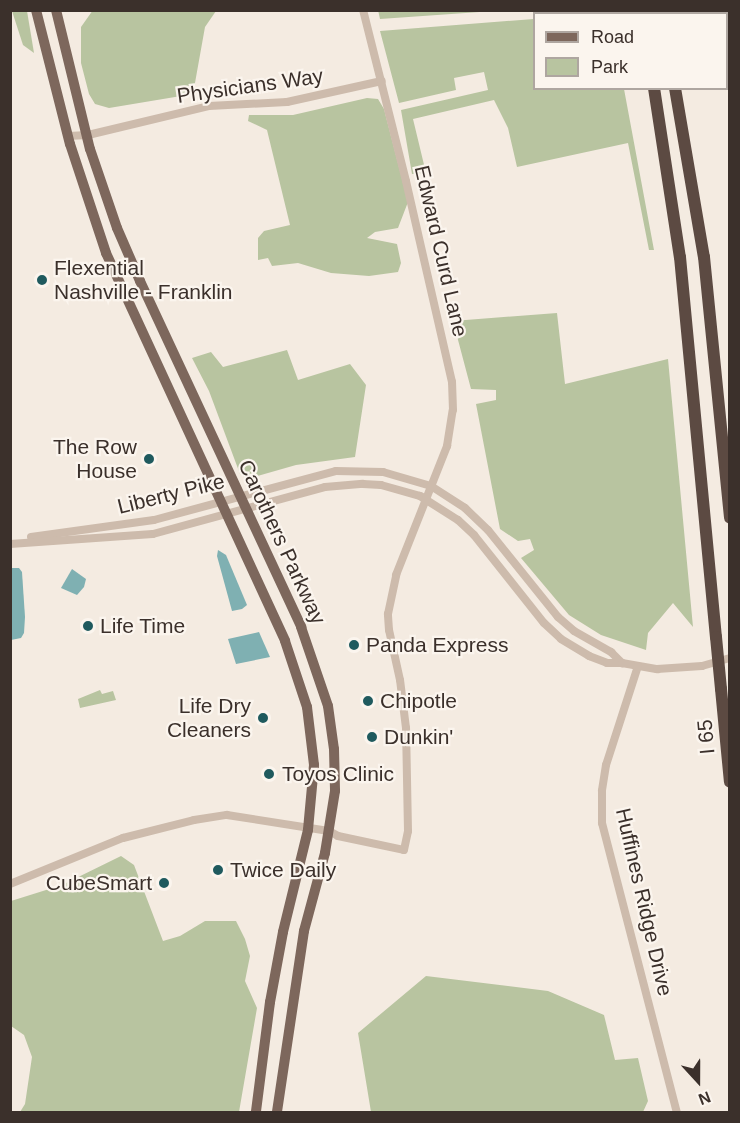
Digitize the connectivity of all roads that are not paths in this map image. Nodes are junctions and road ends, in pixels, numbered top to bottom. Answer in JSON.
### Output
{"nodes":[{"id":1,"x":36,"y":10,"type":"edge"},
{"id":2,"x":57,"y":10,"type":"edge"},
{"id":3,"x":363,"y":10,"type":"edge"},
{"id":4,"x":382,"y":81,"type":"junction"},
{"id":5,"x":654,"y":90,"type":"edge"},
{"id":6,"x":675,"y":90,"type":"edge"},
{"id":7,"x":87,"y":135,"type":"junction"},
{"id":8,"x":69,"y":140,"type":"junction"},
{"id":9,"x":431,"y":486,"type":"junction"},
{"id":10,"x":240,"y":496,"type":"junction"},
{"id":11,"x":425,"y":499,"type":"junction"},
{"id":12,"x":220,"y":501,"type":"junction"},
{"id":13,"x":246,"y":509,"type":"junction"},
{"id":14,"x":227,"y":514,"type":"junction"},
{"id":15,"x":729,"y":518,"type":"edge"},
{"id":16,"x":10,"y":542,"type":"edge"},
{"id":17,"x":510,"y":560,"type":"junction"},
{"id":18,"x":499,"y":568,"type":"junction"},
{"id":19,"x":729,"y":658,"type":"edge"},
{"id":20,"x":622,"y":663,"type":"junction"},
{"id":21,"x":638,"y":666,"type":"junction"},
{"id":22,"x":729,"y":782,"type":"edge"},
{"id":23,"x":308,"y":830,"type":"junction"},
{"id":24,"x":329,"y":831,"type":"junction"},
{"id":25,"x":10,"y":885,"type":"edge"},
{"id":26,"x":256,"y":1113,"type":"edge"},
{"id":27,"x":277,"y":1113,"type":"edge"},
{"id":28,"x":676,"y":1113,"type":"edge"}],
"edges":[{"from":1,"to":8,"type":"main road","name":"Carothers Parkway"},
{"from":2,"to":7,"type":"main road","name":"Carothers Parkway"},
{"from":3,"to":4,"type":"street","name":"Edward Curd Lane"},
{"from":4,"to":7,"type":"street","name":"Physicians Way"},
{"from":4,"to":9,"type":"street","name":"Edward Curd Lane"},
{"from":5,"to":22,"type":"highway","name":"I 65","number":"I 65","bridge":true},
{"from":6,"to":15,"type":"highway"},
{"from":7,"to":8,"type":"street","name":"Physicians Way"},
{"from":7,"to":10,"type":"main road","name":"Carothers Parkway"},
{"from":8,"to":12,"type":"main road","name":"Carothers Parkway"},
{"from":9,"to":10,"type":"street","name":"Liberty Pike"},
{"from":9,"to":11,"type":"street","name":"Edward Curd Lane"},
{"from":9,"to":17,"type":"street","name":"Liberty Pike"},
{"from":10,"to":12,"type":"street","name":"Liberty Pike"},
{"from":10,"to":13,"type":"main road","name":"Carothers Parkway"},
{"from":11,"to":13,"type":"street","name":"Liberty Pike"},
{"from":11,"to":18,"type":"street","name":"Liberty Pike"},
{"from":11,"to":24,"type":"street","name":"Edward Curd Lane"},
{"from":12,"to":14,"type":"main road","name":"Carothers Parkway"},
{"from":12,"to":16,"type":"street","name":"Liberty Pike"},
{"from":13,"to":14,"type":"street","name":"Liberty Pike"},
{"from":13,"to":24,"type":"main road","name":"Carothers Parkway"},
{"from":14,"to":16,"type":"street","name":"Liberty Pike"},
{"from":14,"to":23,"type":"main road","name":"Carothers Parkway"},
{"from":17,"to":18,"type":"street"},
{"from":17,"to":20,"type":"street","name":"Liberty Pike"},
{"from":18,"to":20,"type":"street","name":"Liberty Pike"},
{"from":19,"to":21,"type":"street","name":"Liberty Pike"},
{"from":20,"to":21,"type":"street","name":"Liberty Pike"},
{"from":21,"to":28,"type":"street","name":"Huffines Ridge Drive"},
{"from":23,"to":24,"type":"street"},
{"from":23,"to":25,"type":"street"},
{"from":23,"to":26,"type":"main road","name":"Carothers Parkway"},
{"from":24,"to":27,"type":"main road","name":"Carothers Parkway"}]}
